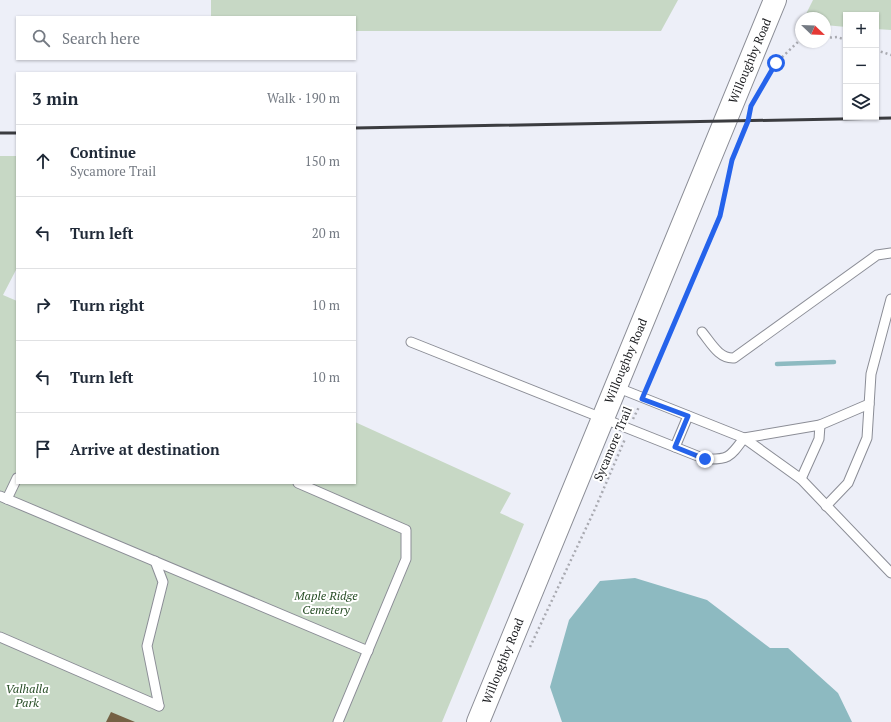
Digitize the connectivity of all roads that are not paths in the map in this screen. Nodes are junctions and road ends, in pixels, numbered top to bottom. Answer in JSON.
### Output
{"nodes":[{"id":1,"x":775,"y":0,"type":"edge"},
{"id":2,"x":891,"y":253,"type":"edge"},
{"id":3,"x":891,"y":299,"type":"edge"},
{"id":4,"x":702,"y":332,"type":"dead end"},
{"id":5,"x":410,"y":342,"type":"dead end"},
{"id":6,"x":616,"y":388,"type":"junction"},
{"id":7,"x":869,"y":404,"type":"junction"},
{"id":8,"x":688,"y":416,"type":"junction"},
{"id":9,"x":602,"y":419,"type":"junction"},
{"id":10,"x":820,"y":425,"type":"junction"},
{"id":11,"x":744,"y":438,"type":"junction"},
{"id":12,"x":675,"y":447,"type":"junction"},
{"id":13,"x":801,"y":479,"type":"junction"},
{"id":14,"x":16,"y":480,"type":"edge"},
{"id":15,"x":300,"y":484,"type":"edge"},
{"id":16,"x":4,"y":498,"type":"edge"},
{"id":17,"x":826,"y":506,"type":"junction"},
{"id":18,"x":155,"y":561,"type":"junction"},
{"id":19,"x":891,"y":573,"type":"edge"},
{"id":20,"x":0,"y":637,"type":"edge"},
{"id":21,"x":368,"y":651,"type":"junction"},
{"id":22,"x":338,"y":722,"type":"edge"},
{"id":23,"x":478,"y":722,"type":"edge"}],
"edges":[{"from":1,"to":6,"type":"street","name":"Willoughby Road"},
{"from":2,"to":4,"type":"lane"},
{"from":3,"to":7,"type":"lane"},
{"from":5,"to":9,"type":"lane"},
{"from":6,"to":8,"type":"lane"},
{"from":6,"to":9,"type":"street","name":"Willoughby Road"},
{"from":7,"to":10,"type":"lane"},
{"from":7,"to":17,"type":"lane"},
{"from":8,"to":11,"type":"lane"},
{"from":8,"to":12,"type":"lane"},
{"from":9,"to":12,"type":"lane"},
{"from":9,"to":23,"type":"street","name":"Willoughby Road"},
{"from":10,"to":11,"type":"lane"},
{"from":10,"to":13,"type":"lane"},
{"from":11,"to":12,"type":"lane"},
{"from":11,"to":13,"type":"lane"},
{"from":13,"to":17,"type":"lane"},
{"from":14,"to":16,"type":"lane"},
{"from":15,"to":21,"type":"lane"},
{"from":16,"to":18,"type":"lane"},
{"from":17,"to":19,"type":"lane"},
{"from":18,"to":20,"type":"lane"},
{"from":18,"to":21,"type":"lane"},
{"from":21,"to":22,"type":"lane"}]}
